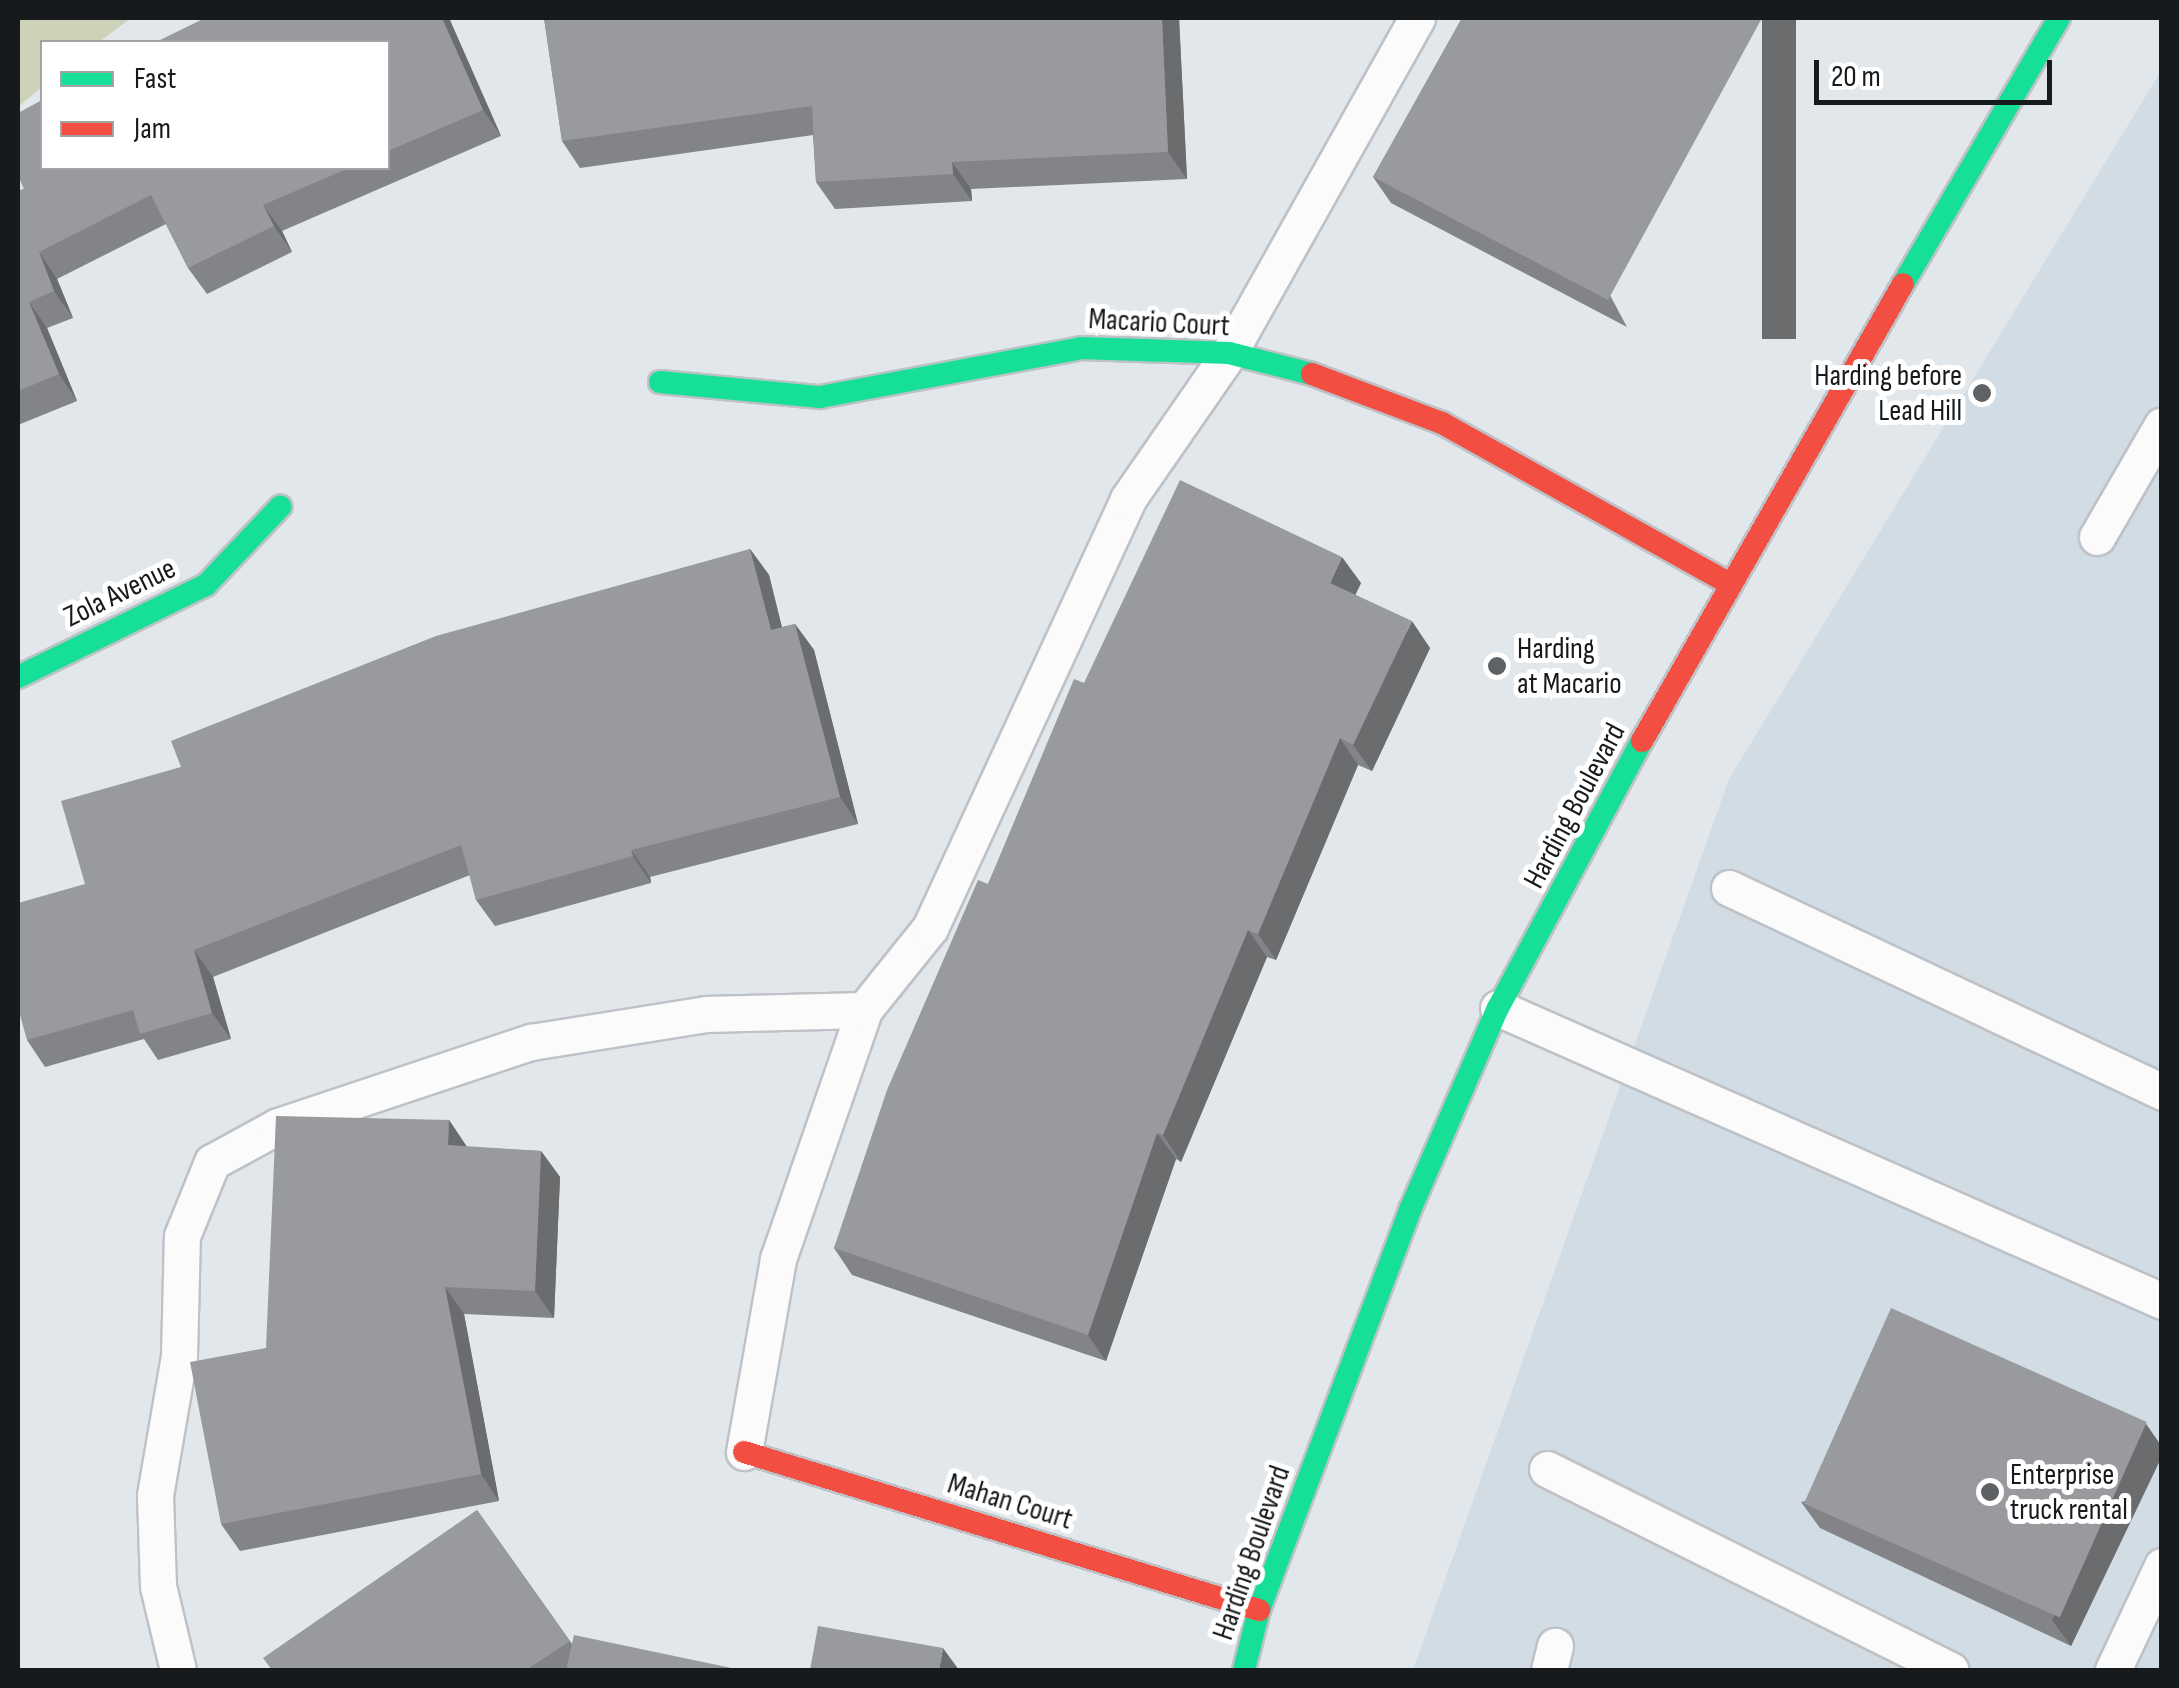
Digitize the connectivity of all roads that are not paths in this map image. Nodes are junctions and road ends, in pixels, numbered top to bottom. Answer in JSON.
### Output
{"nodes":[{"id":1,"x":1417,"y":18,"type":"edge"},
{"id":2,"x":2058,"y":18,"type":"edge"},
{"id":3,"x":1229,"y":353,"type":"junction"},
{"id":4,"x":660,"y":382,"type":"dead end"},
{"id":5,"x":2162,"y":425,"type":"edge"},
{"id":6,"x":280,"y":507,"type":"dead end"},
{"id":7,"x":2098,"y":537,"type":"dead end"},
{"id":8,"x":1728,"y":583,"type":"junction"},
{"id":9,"x":18,"y":677,"type":"edge"},
{"id":10,"x":1729,"y":888,"type":"dead end"},
{"id":11,"x":1498,"y":1008,"type":"junction"},
{"id":12,"x":864,"y":1010,"type":"junction"},
{"id":13,"x":2162,"y":1092,"type":"edge"},
{"id":14,"x":2162,"y":1302,"type":"edge"},
{"id":15,"x":744,"y":1452,"type":"joint"},
{"id":16,"x":1547,"y":1469,"type":"dead end"},
{"id":17,"x":2162,"y":1566,"type":"edge"},
{"id":18,"x":1259,"y":1610,"type":"junction"},
{"id":19,"x":178,"y":1670,"type":"edge"},
{"id":20,"x":1244,"y":1670,"type":"edge"},
{"id":21,"x":1951,"y":1670,"type":"edge"},
{"id":22,"x":2112,"y":1670,"type":"edge"}],
"edges":[{"from":1,"to":3,"type":"lane"},
{"from":2,"to":8,"type":"street","name":"Harding Boulevard"},
{"from":3,"to":4,"type":"street","name":"Macario Court"},
{"from":3,"to":8,"type":"street","name":"Macario Court"},
{"from":3,"to":12,"type":"lane"},
{"from":5,"to":7,"type":"lane"},
{"from":6,"to":9,"type":"street","name":"Zola Avenue"},
{"from":8,"to":11,"type":"street","name":"Harding Boulevard"},
{"from":10,"to":13,"type":"lane"},
{"from":11,"to":14,"type":"lane"},
{"from":11,"to":18,"type":"street","name":"Harding Boulevard"},
{"from":12,"to":15,"type":"lane"},
{"from":12,"to":19,"type":"lane"},
{"from":15,"to":18,"type":"street","name":"Mahan Court"},
{"from":16,"to":21,"type":"lane"},
{"from":17,"to":22,"type":"lane"},
{"from":18,"to":20,"type":"street","name":"Harding Boulevard"}]}
